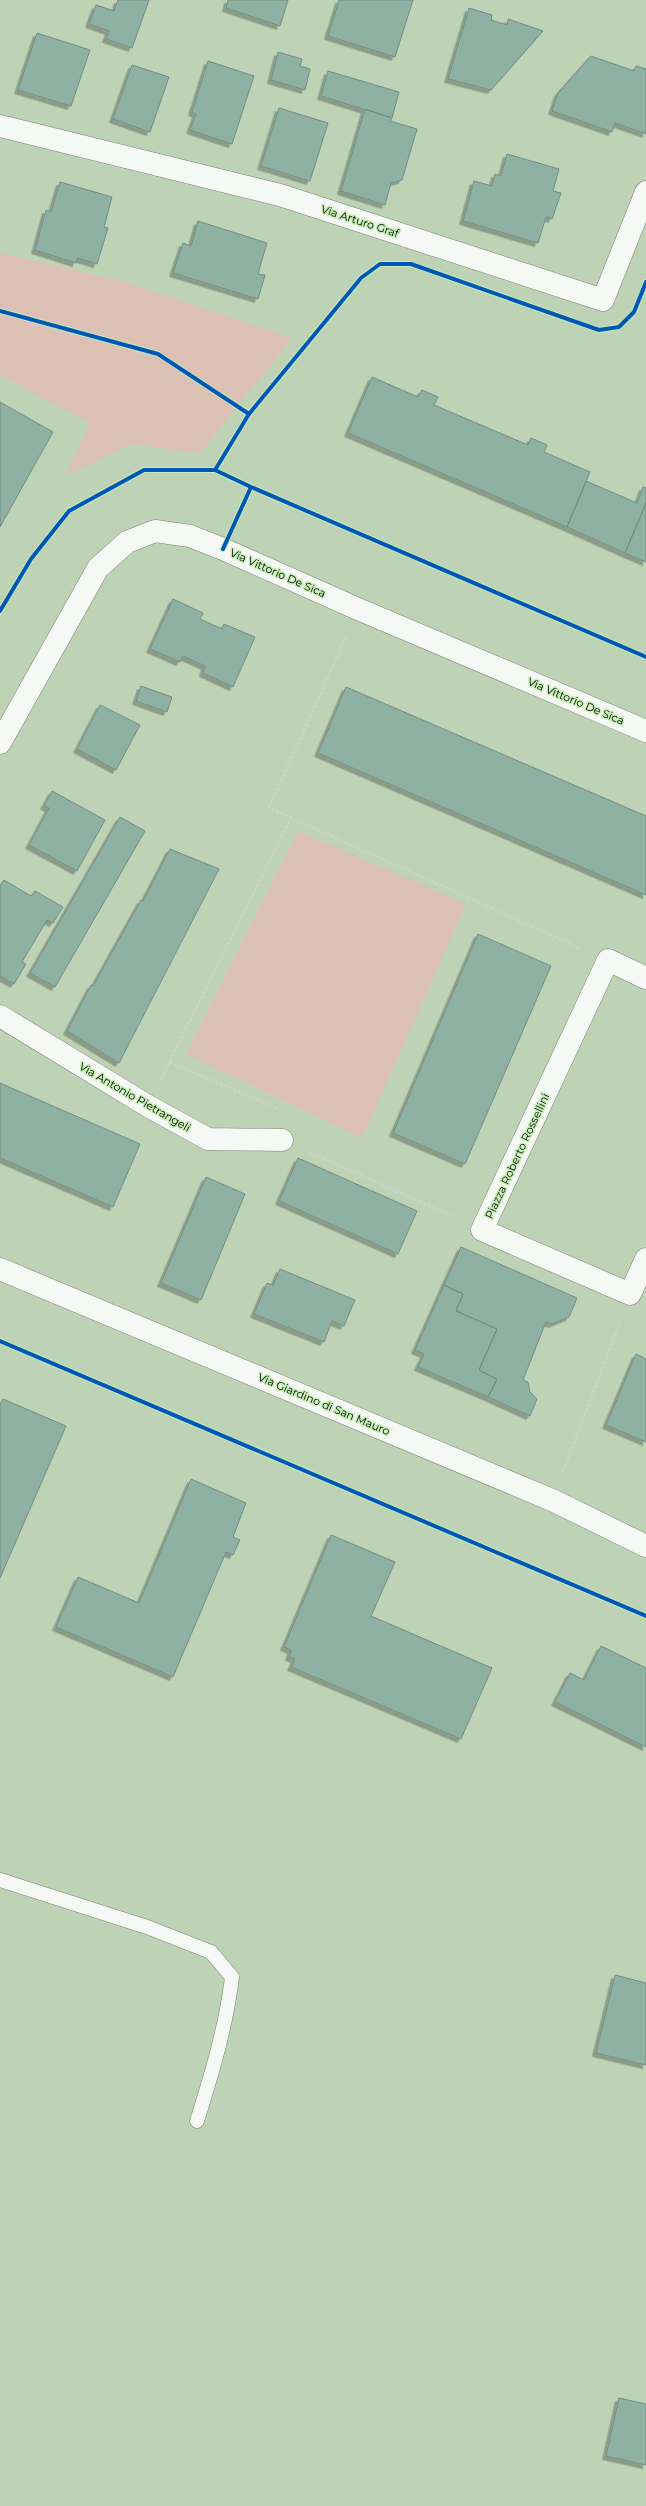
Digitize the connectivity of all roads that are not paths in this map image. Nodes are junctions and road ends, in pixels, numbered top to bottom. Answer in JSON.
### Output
{"nodes":[{"id":1,"x":0,"y":126,"type":"edge"},
{"id":2,"x":646,"y":192,"type":"edge"},
{"id":3,"x":646,"y":731,"type":"edge"},
{"id":4,"x":0,"y":743,"type":"edge"},
{"id":5,"x":646,"y":978,"type":"edge"},
{"id":6,"x":0,"y":1016,"type":"edge"},
{"id":7,"x":282,"y":1140,"type":"road end"},
{"id":8,"x":646,"y":1259,"type":"edge"},
{"id":9,"x":0,"y":1269,"type":"edge"},
{"id":10,"x":646,"y":1546,"type":"edge"},
{"id":11,"x":0,"y":1880,"type":"edge"},
{"id":12,"x":197,"y":2121,"type":"dead end"}],
"edges":[{"from":1,"to":2,"type":"street","name":"Via Arturo Graf"},
{"from":3,"to":4,"type":"street","name":"Via Vittorio De Sica"},
{"from":5,"to":8,"type":"street","name":"Piazza Roberto Rossellini"},
{"from":6,"to":7,"type":"street","name":"Via Antonio Pietrangeli"},
{"from":9,"to":10,"type":"street","name":"Via Giardino di San Mauro"},
{"from":11,"to":12,"type":"lane"}]}
